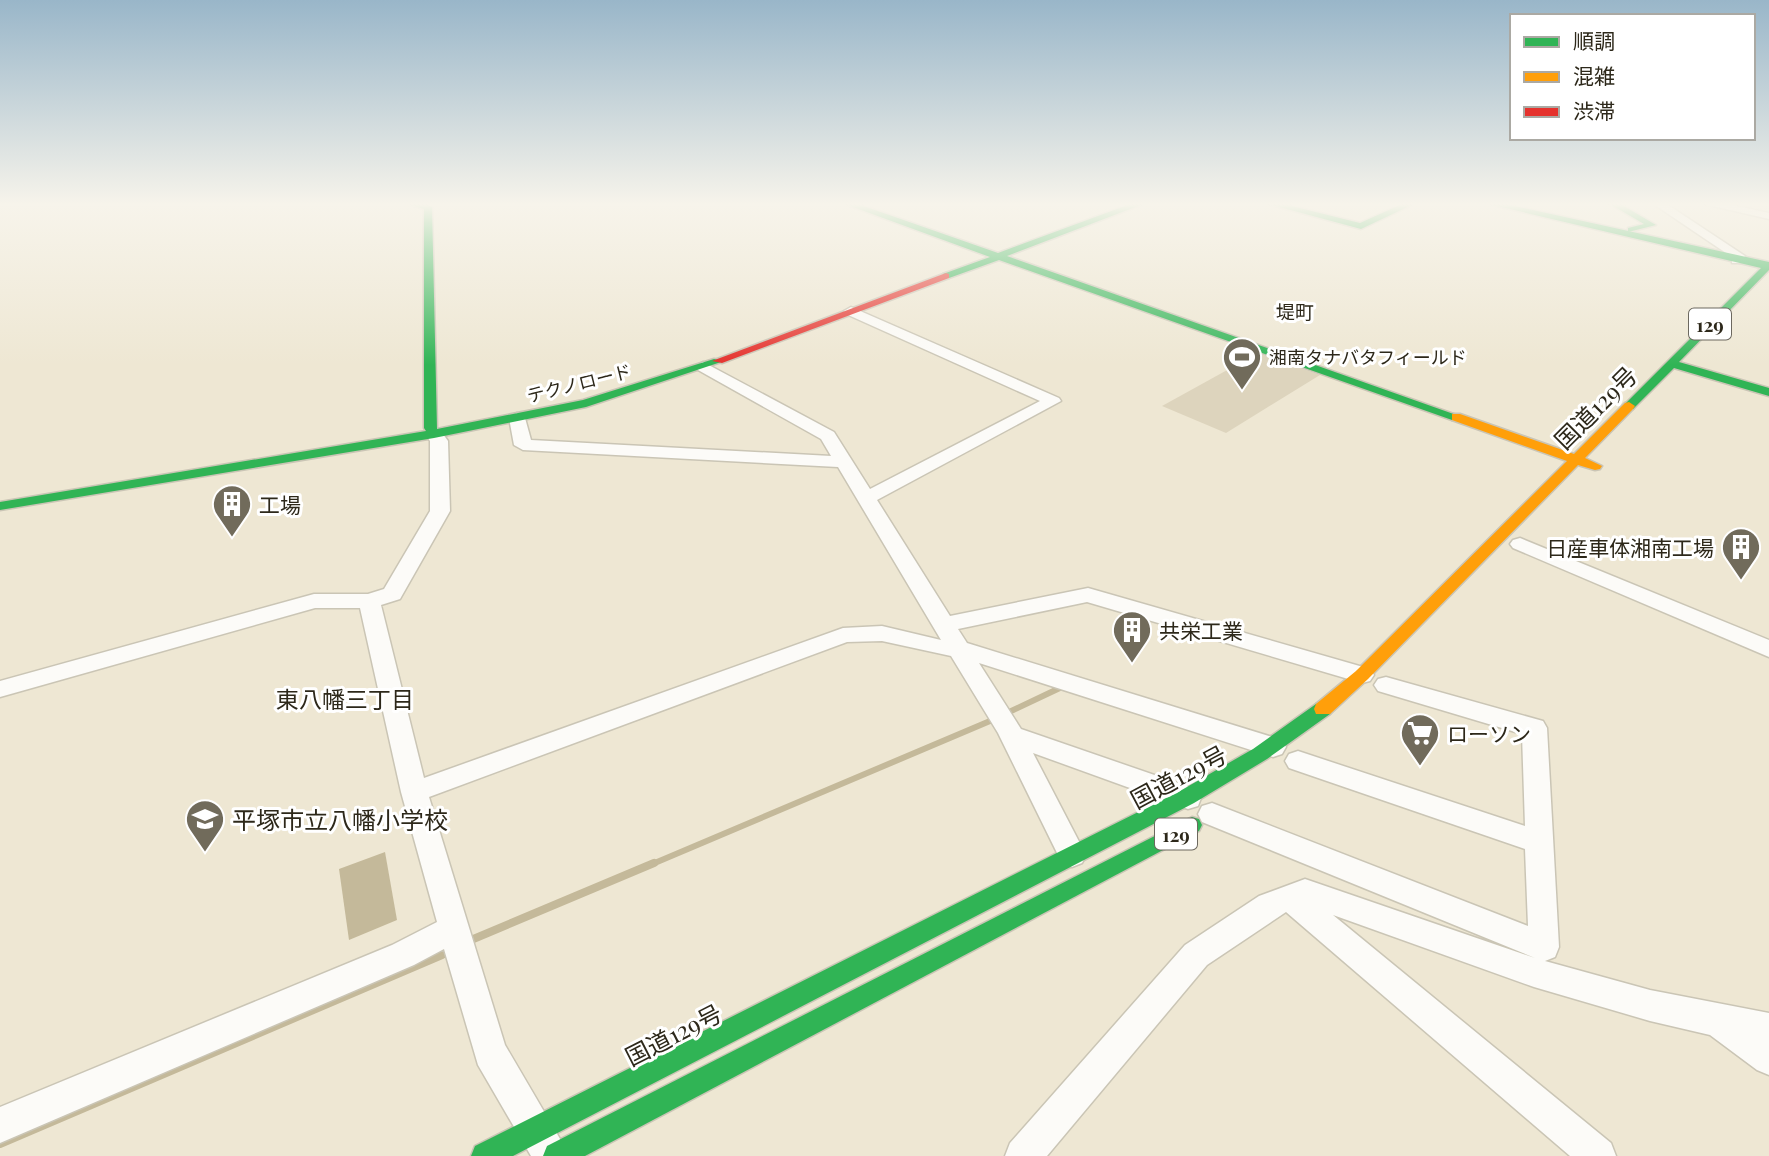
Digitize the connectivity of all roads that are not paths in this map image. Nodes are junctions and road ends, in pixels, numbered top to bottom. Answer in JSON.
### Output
{"nodes":[{"id":1,"x":428,"y":257,"type":"edge"},
{"id":2,"x":998,"y":257,"type":"joint"},
{"id":3,"x":1723,"y":257,"type":"edge"},
{"id":4,"x":1738,"y":257,"type":"edge"},
{"id":5,"x":1736,"y":260,"type":"junction"},
{"id":6,"x":1769,"y":266,"type":"edge"},
{"id":7,"x":1769,"y":286,"type":"edge"},
{"id":8,"x":1748,"y":309,"type":"dead end"},
{"id":9,"x":851,"y":311,"type":"junction"},
{"id":10,"x":1703,"y":358,"type":"dead end"},
{"id":11,"x":1670,"y":363,"type":"junction"},
{"id":12,"x":703,"y":367,"type":"junction"},
{"id":13,"x":1690,"y":369,"type":"junction"},
{"id":14,"x":1674,"y":384,"type":"dead end"},
{"id":15,"x":1769,"y":392,"type":"edge"},
{"id":16,"x":517,"y":418,"type":"junction"},
{"id":17,"x":434,"y":434,"type":"junction"},
{"id":18,"x":1576,"y":459,"type":"junction"},
{"id":19,"x":844,"y":462,"type":"junction"},
{"id":20,"x":1580,"y":481,"type":"dead end"},
{"id":21,"x":867,"y":498,"type":"junction"},
{"id":22,"x":0,"y":506,"type":"edge"},
{"id":23,"x":1520,"y":545,"type":"dead end"},
{"id":24,"x":369,"y":601,"type":"junction"},
{"id":25,"x":943,"y":625,"type":"junction"},
{"id":26,"x":957,"y":648,"type":"junction"},
{"id":27,"x":1769,"y":649,"type":"edge"},
{"id":28,"x":1362,"y":675,"type":"junction"},
{"id":29,"x":1386,"y":685,"type":"dead end"},
{"id":30,"x":0,"y":689,"type":"edge"},
{"id":31,"x":1012,"y":736,"type":"junction"},
{"id":32,"x":1273,"y":747,"type":"junction"},
{"id":33,"x":1301,"y":758,"type":"dead end"},
{"id":34,"x":414,"y":792,"type":"junction"},
{"id":35,"x":1188,"y":798,"type":"junction"},
{"id":36,"x":1223,"y":808,"type":"joint"},
{"id":37,"x":1539,"y":842,"type":"junction"},
{"id":38,"x":1072,"y":855,"type":"junction"},
{"id":39,"x":1291,"y":898,"type":"junction"},
{"id":40,"x":453,"y":929,"type":"junction"},
{"id":41,"x":1719,"y":1022,"type":"junction"},
{"id":42,"x":1769,"y":1029,"type":"edge"},
{"id":43,"x":1769,"y":1058,"type":"edge"},
{"id":44,"x":0,"y":1125,"type":"edge"},
{"id":45,"x":536,"y":1130,"type":"junction"},
{"id":46,"x":485,"y":1156,"type":"edge"},
{"id":47,"x":555,"y":1156,"type":"edge"},
{"id":48,"x":1023,"y":1156,"type":"edge"},
{"id":49,"x":1598,"y":1156,"type":"edge"}],
"edges":[{"from":1,"to":17,"type":"main road"},
{"from":2,"to":9,"type":"main road","name":"テクノロード"},
{"from":2,"to":18,"type":"main road"},
{"from":3,"to":5,"type":"main road"},
{"from":4,"to":5,"type":"street"},
{"from":5,"to":6,"type":"main road"},
{"from":6,"to":11,"type":"main road","name":"国道129号","number":"129"},
{"from":7,"to":8,"type":"main road","number":"129"},
{"from":9,"to":12,"type":"main road","name":"テクノロード"},
{"from":9,"to":21,"type":"street"},
{"from":10,"to":13,"type":"main road","number":"129"},
{"from":11,"to":13,"type":"main road"},
{"from":11,"to":18,"type":"main road","name":"国道129号","number":"129"},
{"from":12,"to":16,"type":"main road","name":"テクノロード"},
{"from":12,"to":19,"type":"street"},
{"from":13,"to":14,"type":"main road","number":"129"},
{"from":13,"to":15,"type":"main road"},
{"from":16,"to":17,"type":"main road","name":"テクノロード"},
{"from":16,"to":19,"type":"street"},
{"from":17,"to":22,"type":"main road","name":"テクノロード"},
{"from":17,"to":24,"type":"street"},
{"from":18,"to":20,"type":"main road","name":"国道129号"},
{"from":18,"to":28,"type":"main road","name":"国道129号","number":"129"},
{"from":19,"to":21,"type":"street"},
{"from":21,"to":25,"type":"street"},
{"from":23,"to":27,"type":"street"},
{"from":24,"to":30,"type":"street"},
{"from":24,"to":34,"type":"street"},
{"from":25,"to":26,"type":"street"},
{"from":25,"to":28,"type":"street"},
{"from":26,"to":31,"type":"street"},
{"from":26,"to":32,"type":"street"},
{"from":26,"to":34,"type":"street"},
{"from":28,"to":32,"type":"main road","name":"国道129号","number":"129"},
{"from":29,"to":37,"type":"street"},
{"from":31,"to":35,"type":"street"},
{"from":31,"to":38,"type":"street"},
{"from":32,"to":35,"type":"main road","name":"国道129号","number":"129"},
{"from":33,"to":37,"type":"street"},
{"from":34,"to":40,"type":"street"},
{"from":35,"to":38,"type":"main road","name":"国道129号","number":"129"},
{"from":36,"to":37,"type":"street"},
{"from":36,"to":47,"type":"main road","number":"129"},
{"from":38,"to":45,"type":"main road","name":"国道129号","number":"129"},
{"from":39,"to":41,"type":"street"},
{"from":39,"to":48,"type":"street"},
{"from":39,"to":49,"type":"street"},
{"from":40,"to":44,"type":"street"},
{"from":40,"to":45,"type":"street"},
{"from":41,"to":42,"type":"street"},
{"from":41,"to":43,"type":"street"},
{"from":45,"to":46,"type":"main road","name":"国道129号","number":"129"},
{"from":45,"to":47,"type":"street"}]}
